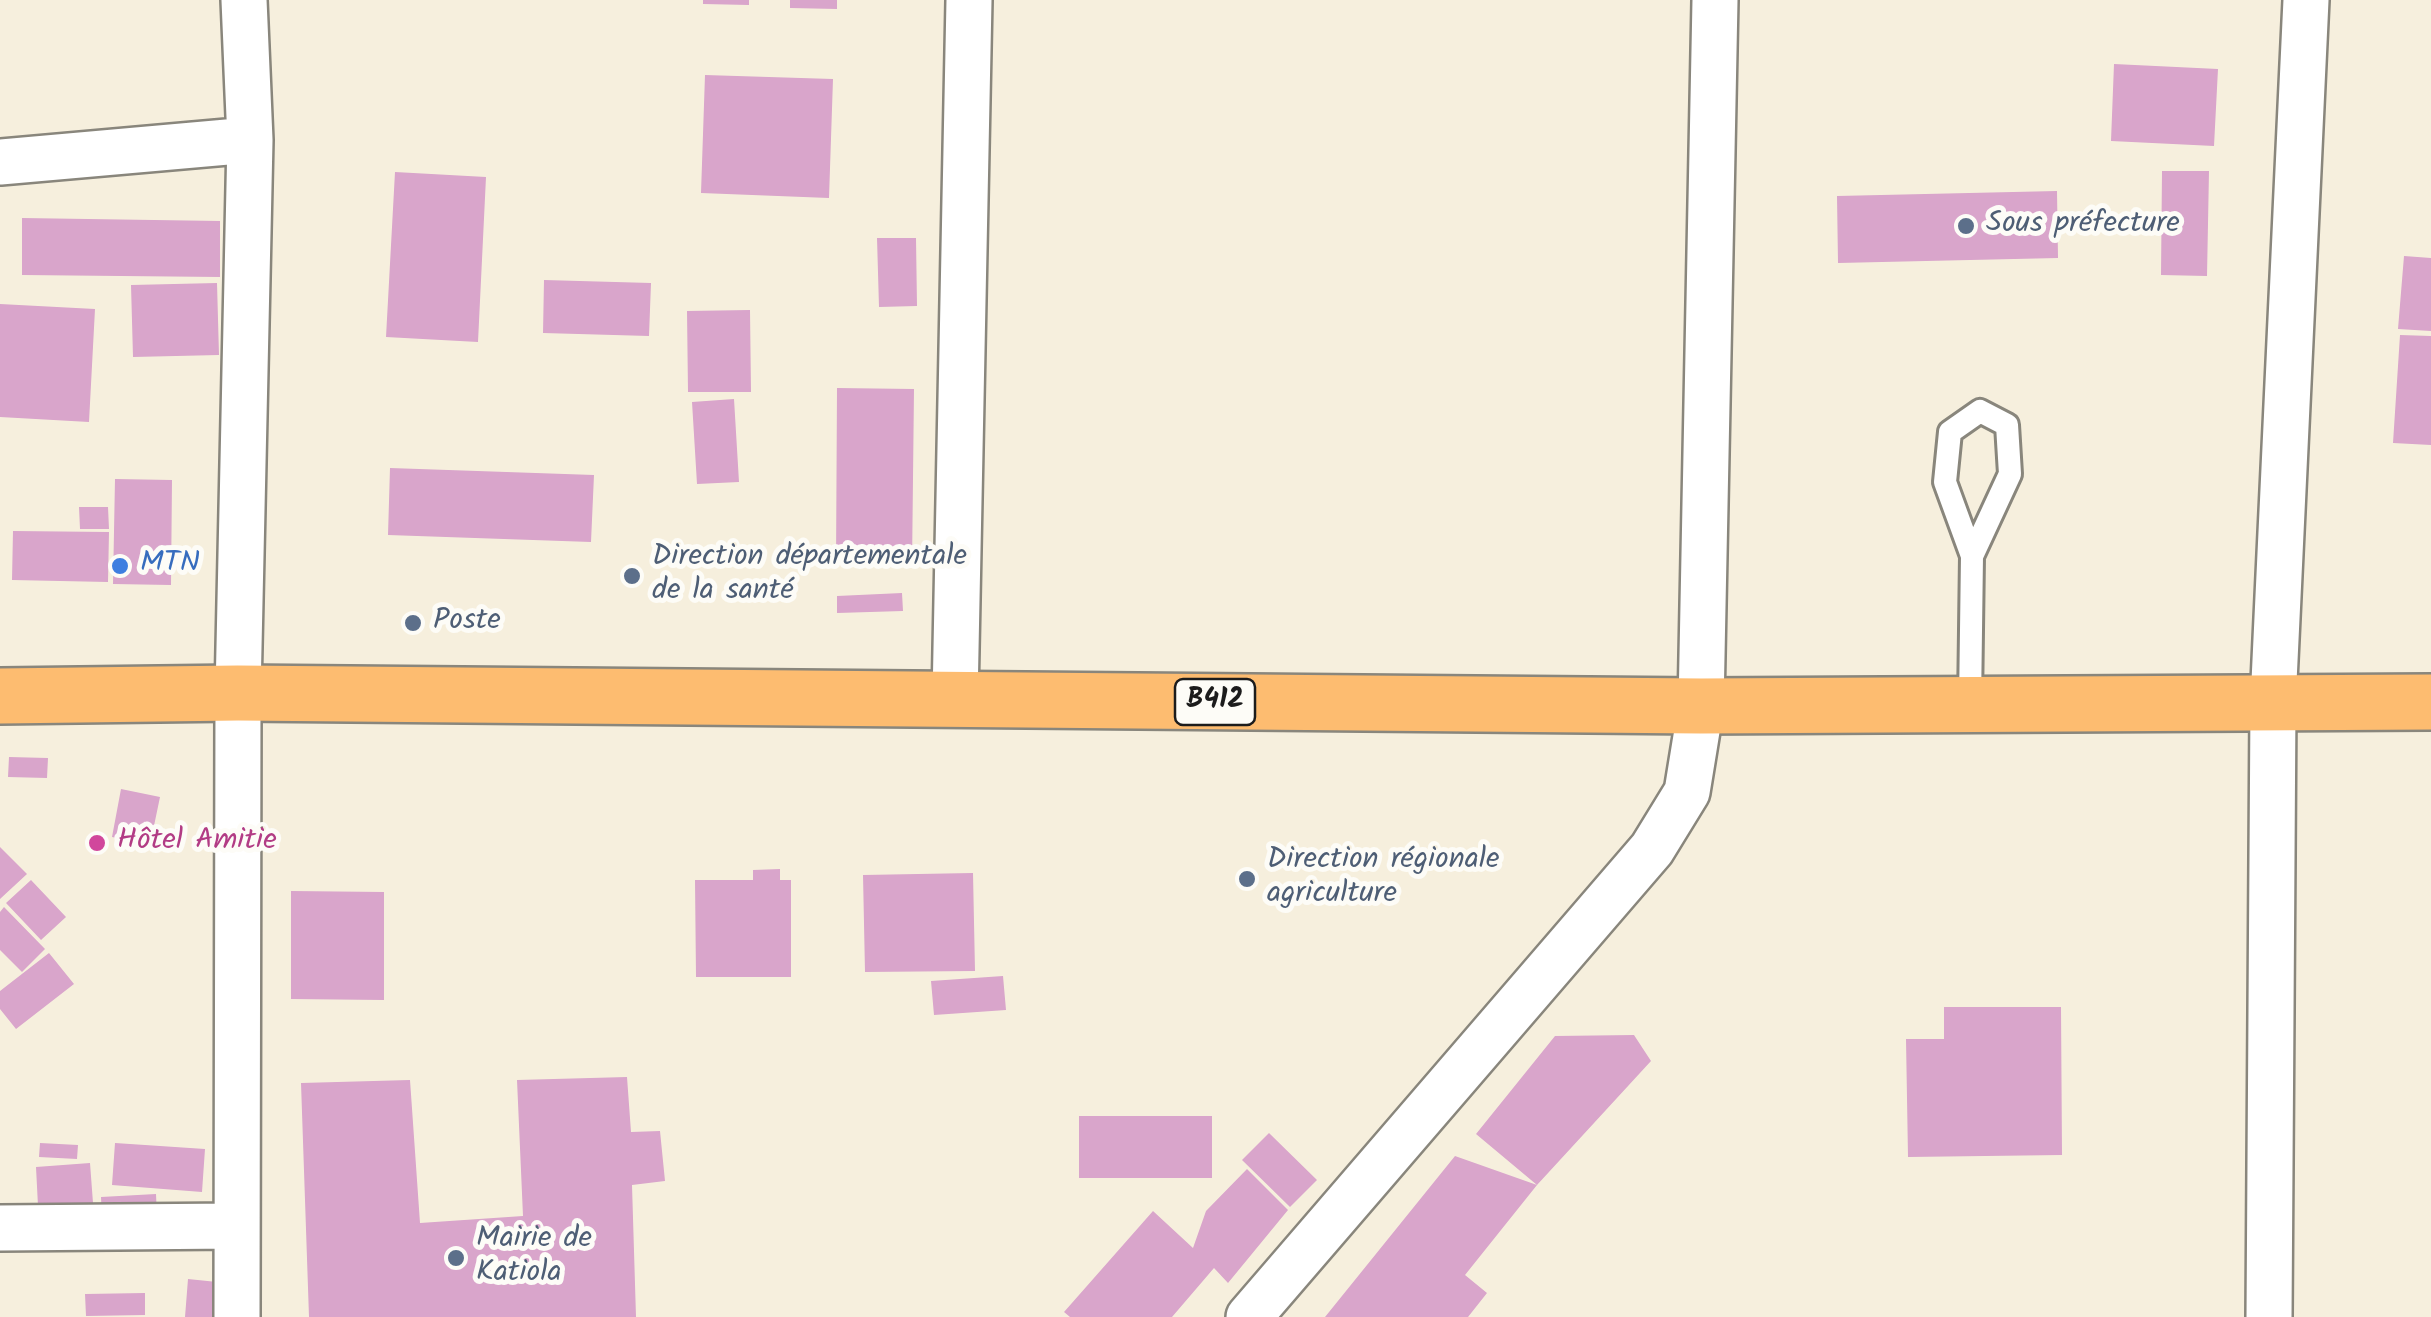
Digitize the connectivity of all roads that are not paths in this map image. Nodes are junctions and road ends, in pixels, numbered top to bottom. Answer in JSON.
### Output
{"nodes":[{"id":1,"x":244,"y":0,"type":"edge"},
{"id":2,"x":969,"y":0,"type":"edge"},
{"id":3,"x":1715,"y":0,"type":"edge"},
{"id":4,"x":2306,"y":0,"type":"edge"},
{"id":5,"x":250,"y":140,"type":"junction"},
{"id":6,"x":0,"y":162,"type":"edge"},
{"id":7,"x":1972,"y":556,"type":"junction"},
{"id":8,"x":238,"y":694,"type":"junction"},
{"id":9,"x":0,"y":696,"type":"edge"},
{"id":10,"x":955,"y":700,"type":"junction"},
{"id":11,"x":2273,"y":702,"type":"junction"},
{"id":12,"x":2431,"y":702,"type":"edge"},
{"id":13,"x":1970,"y":704,"type":"junction"},
{"id":14,"x":1701,"y":706,"type":"junction"},
{"id":15,"x":235,"y":1226,"type":"junction"},
{"id":16,"x":0,"y":1228,"type":"edge"},
{"id":17,"x":2278,"y":1314,"type":"edge"},
{"id":18,"x":237,"y":1317,"type":"edge"},
{"id":19,"x":1249,"y":1317,"type":"edge"}],
"edges":[{"from":1,"to":5,"type":"street"},
{"from":2,"to":10,"type":"street"},
{"from":3,"to":14,"type":"street"},
{"from":4,"to":11,"type":"street"},
{"from":5,"to":6,"type":"street"},
{"from":5,"to":8,"type":"street"},
{"from":7,"to":7,"type":"lane"},
{"from":7,"to":13,"type":"lane"},
{"from":8,"to":9,"type":"main road","number":"B412"},
{"from":8,"to":10,"type":"main road","number":"B412"},
{"from":8,"to":15,"type":"street"},
{"from":10,"to":14,"type":"main road","number":"B412"},
{"from":11,"to":12,"type":"main road","number":"B412"},
{"from":11,"to":13,"type":"main road","number":"B412"},
{"from":11,"to":17,"type":"street"},
{"from":13,"to":14,"type":"main road","number":"B412"},
{"from":14,"to":19,"type":"street"},
{"from":15,"to":16,"type":"street"},
{"from":15,"to":18,"type":"street"}]}
